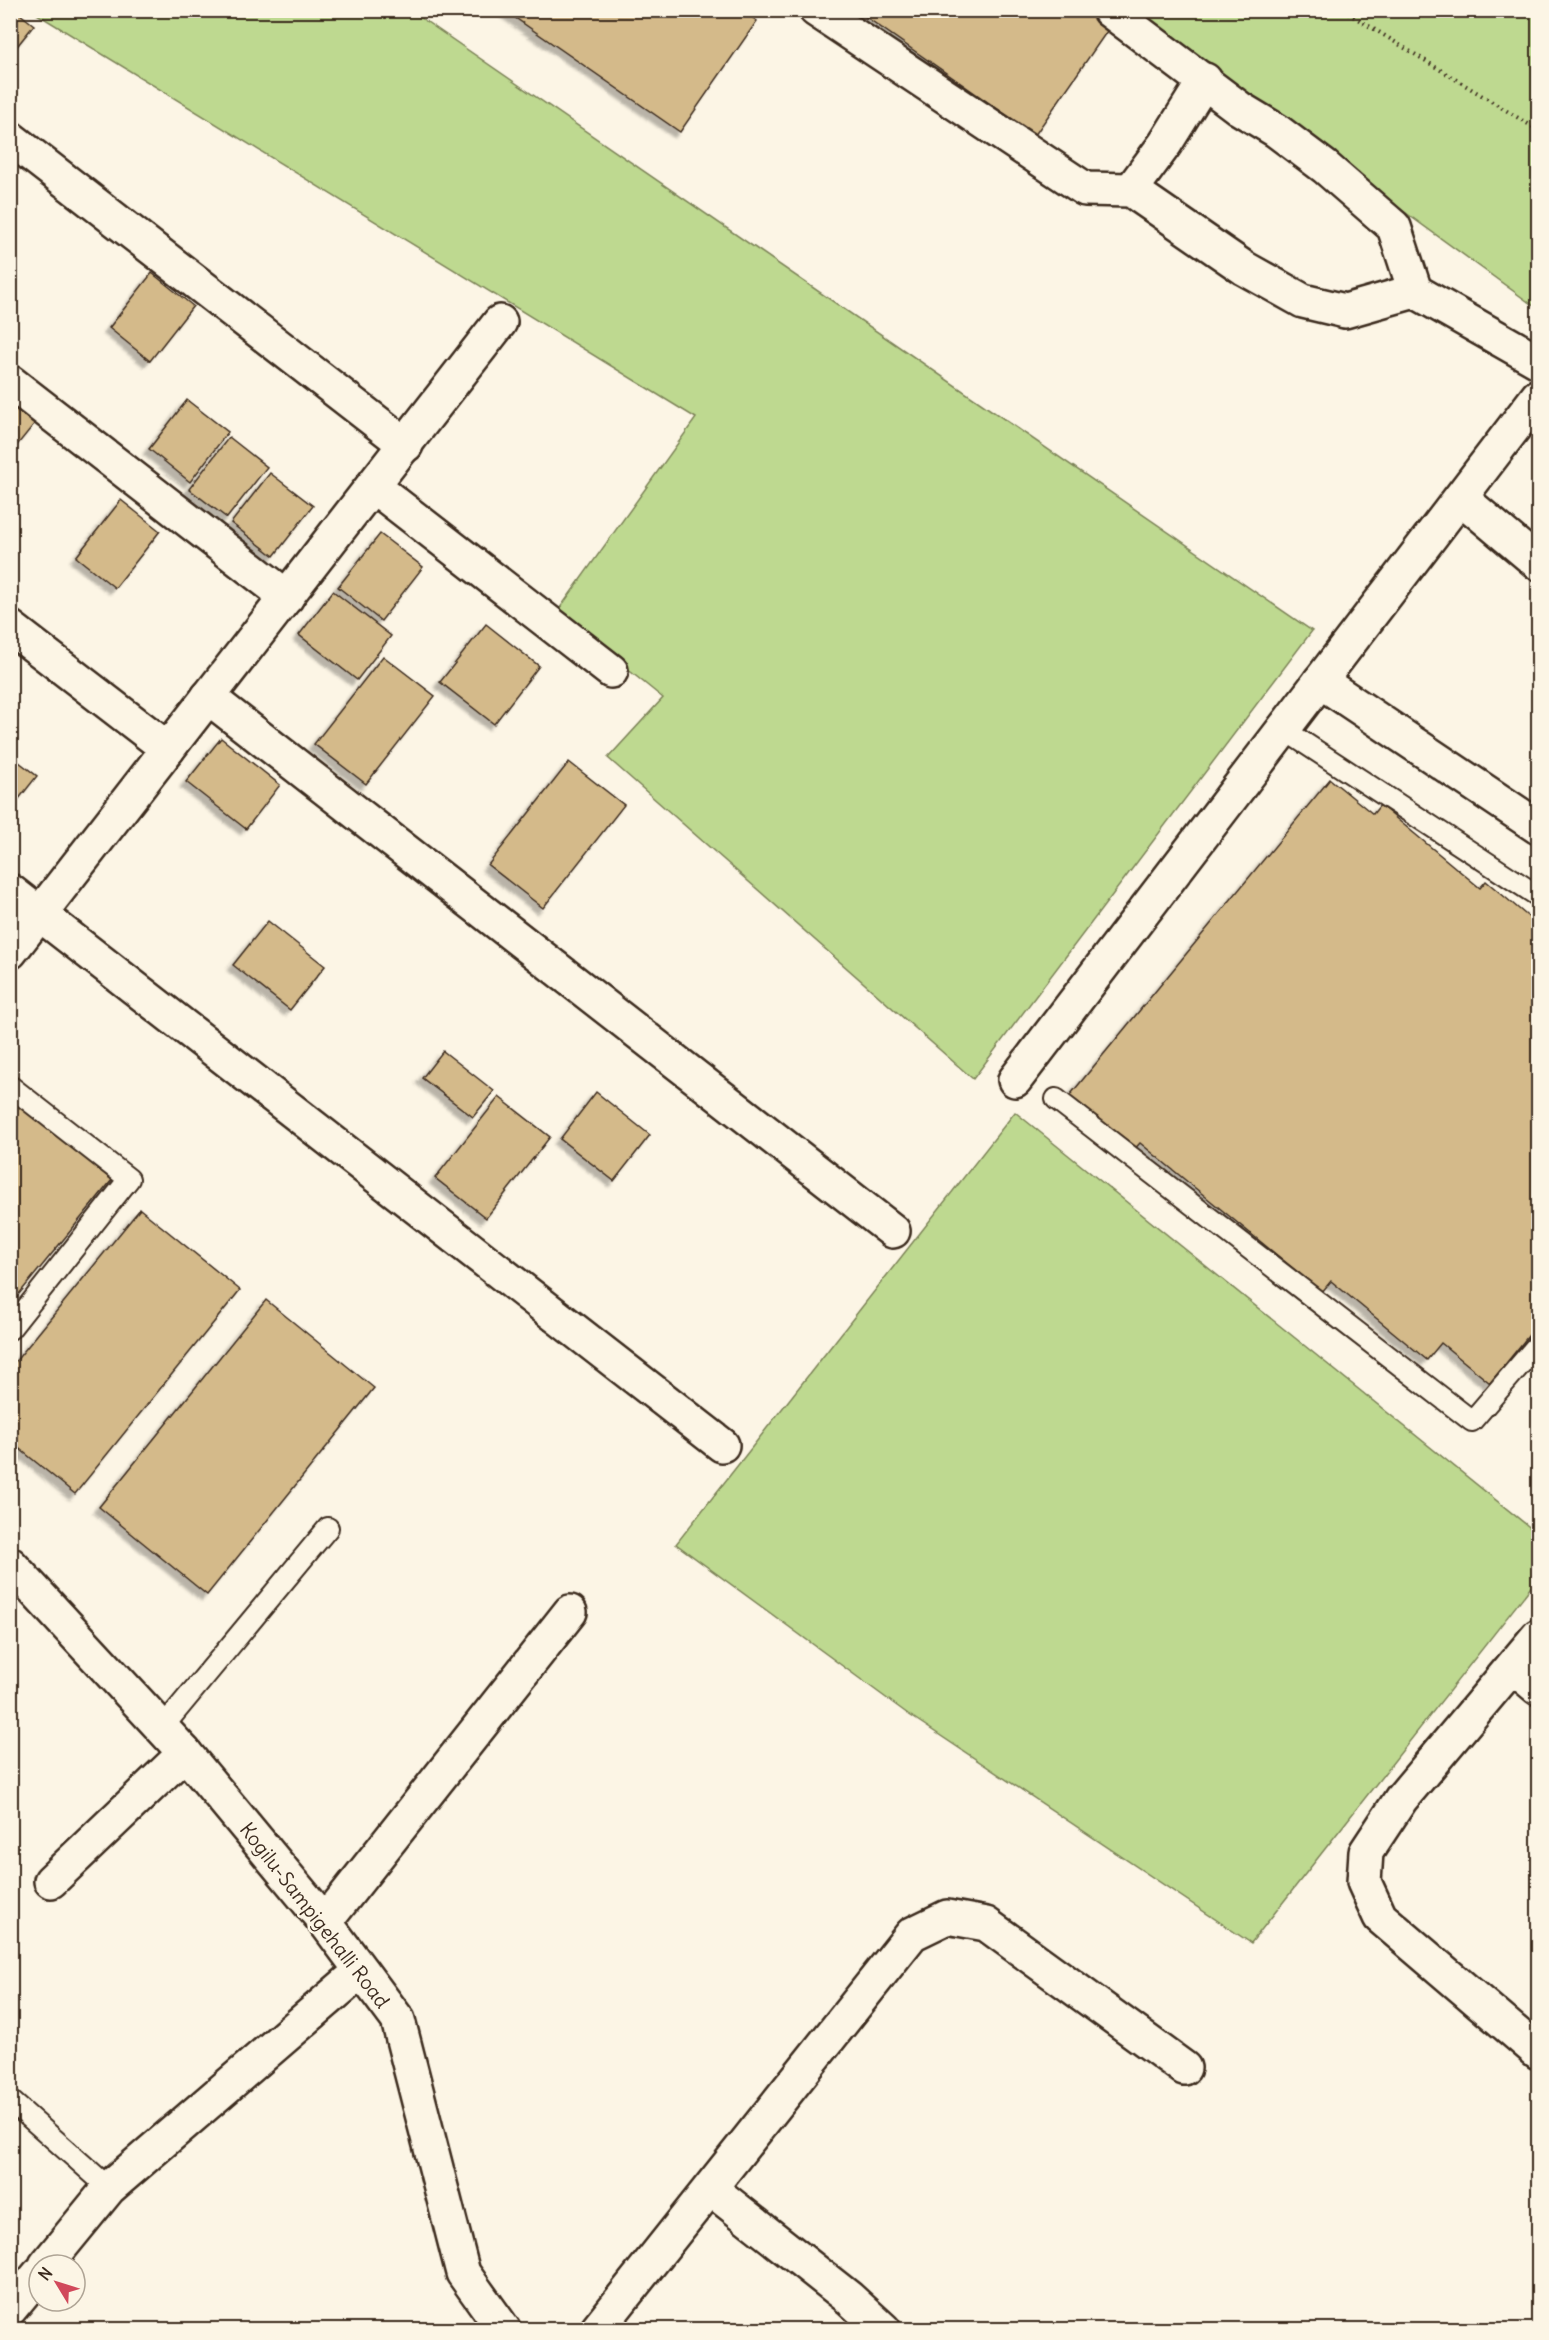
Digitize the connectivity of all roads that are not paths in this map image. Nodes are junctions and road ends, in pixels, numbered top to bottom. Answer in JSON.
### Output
{"nodes":[{"id":1,"x":816,"y":10,"type":"edge"},
{"id":2,"x":1109,"y":10,"type":"edge"},
{"id":3,"x":1205,"y":80,"type":"junction"},
{"id":4,"x":10,"y":138,"type":"edge"},
{"id":5,"x":1131,"y":190,"type":"junction"},
{"id":6,"x":1415,"y":291,"type":"junction"},
{"id":7,"x":500,"y":322,"type":"dead end"},
{"id":8,"x":1539,"y":362,"type":"edge"},
{"id":9,"x":10,"y":382,"type":"edge"},
{"id":10,"x":1539,"y":396,"type":"edge"},
{"id":11,"x":406,"y":445,"type":"junction"},
{"id":12,"x":373,"y":486,"type":"junction"},
{"id":13,"x":1461,"y":498,"type":"junction"},
{"id":14,"x":1539,"y":563,"type":"edge"},
{"id":15,"x":287,"y":597,"type":"junction"},
{"id":16,"x":10,"y":627,"type":"edge"},
{"id":17,"x":611,"y":671,"type":"dead end"},
{"id":18,"x":1320,"y":681,"type":"junction"},
{"id":19,"x":208,"y":698,"type":"junction"},
{"id":20,"x":1283,"y":729,"type":"junction"},
{"id":21,"x":168,"y":749,"type":"junction"},
{"id":22,"x":1539,"y":827,"type":"edge"},
{"id":23,"x":10,"y":891,"type":"edge"},
{"id":24,"x":1539,"y":896,"type":"edge"},
{"id":25,"x":40,"y":914,"type":"junction"},
{"id":26,"x":10,"y":952,"type":"edge"},
{"id":27,"x":1015,"y":1080,"type":"dead end"},
{"id":28,"x":10,"y":1086,"type":"edge"},
{"id":29,"x":1056,"y":1099,"type":"dead end"},
{"id":30,"x":893,"y":1231,"type":"dead end"},
{"id":31,"x":10,"y":1329,"type":"edge"},
{"id":32,"x":1539,"y":1344,"type":"edge"},
{"id":33,"x":722,"y":1445,"type":"dead end"},
{"id":34,"x":328,"y":1528,"type":"dead end"},
{"id":35,"x":10,"y":1564,"type":"edge"},
{"id":36,"x":570,"y":1612,"type":"dead end"},
{"id":37,"x":1539,"y":1636,"type":"edge"},
{"id":38,"x":1513,"y":1667,"type":"junction"},
{"id":39,"x":1539,"y":1688,"type":"edge"},
{"id":40,"x":162,"y":1728,"type":"junction"},
{"id":41,"x":185,"y":1753,"type":"junction"},
{"id":42,"x":51,"y":1881,"type":"dead end"},
{"id":43,"x":325,"y":1922,"type":"junction"},
{"id":44,"x":361,"y":1971,"type":"junction"},
{"id":45,"x":1539,"y":2052,"type":"edge"},
{"id":46,"x":1184,"y":2068,"type":"dead end"},
{"id":47,"x":10,"y":2100,"type":"edge"},
{"id":48,"x":109,"y":2188,"type":"junction"},
{"id":49,"x":711,"y":2188,"type":"junction"},
{"id":50,"x":56,"y":2253,"type":"edge"},
{"id":51,"x":27,"y":2288,"type":"edge"},
{"id":52,"x":10,"y":2309,"type":"edge"},
{"id":53,"x":504,"y":2330,"type":"edge"},
{"id":54,"x":597,"y":2330,"type":"edge"},
{"id":55,"x":884,"y":2330,"type":"edge"}],
"edges":[{"from":1,"to":5,"type":"street"},
{"from":2,"to":3,"type":"street"},
{"from":3,"to":5,"type":"street"},
{"from":3,"to":6,"type":"street"},
{"from":4,"to":11,"type":"street"},
{"from":5,"to":6,"type":"street"},
{"from":6,"to":8,"type":"street"},
{"from":7,"to":11,"type":"street"},
{"from":9,"to":15,"type":"street"},
{"from":10,"to":13,"type":"street"},
{"from":11,"to":12,"type":"street"},
{"from":12,"to":15,"type":"street"},
{"from":12,"to":17,"type":"street"},
{"from":13,"to":14,"type":"street"},
{"from":13,"to":18,"type":"street"},
{"from":15,"to":19,"type":"street"},
{"from":16,"to":21,"type":"street"},
{"from":18,"to":20,"type":"street"},
{"from":18,"to":22,"type":"street"},
{"from":19,"to":21,"type":"street"},
{"from":19,"to":30,"type":"street"},
{"from":20,"to":24,"type":"lane"},
{"from":20,"to":27,"type":"street"},
{"from":21,"to":25,"type":"street"},
{"from":23,"to":25,"type":"street"},
{"from":25,"to":26,"type":"street"},
{"from":25,"to":33,"type":"street"},
{"from":28,"to":31,"type":"lane"},
{"from":29,"to":32,"type":"lane"},
{"from":34,"to":40,"type":"lane"},
{"from":35,"to":40,"type":"street","name":"Kogilu-Sampigehalli Road"},
{"from":36,"to":43,"type":"street"},
{"from":37,"to":38,"type":"street"},
{"from":38,"to":39,"type":"street"},
{"from":38,"to":45,"type":"street"},
{"from":40,"to":41,"type":"street","name":"Kogilu-Sampigehalli Road"},
{"from":41,"to":42,"type":"street"},
{"from":41,"to":43,"type":"street","name":"Kogilu-Sampigehalli Road"},
{"from":43,"to":44,"type":"street","name":"Kogilu-Sampigehalli Road"},
{"from":44,"to":48,"type":"street"},
{"from":44,"to":53,"type":"street","name":"Kogilu-Sampigehalli Road"},
{"from":46,"to":49,"type":"street"},
{"from":47,"to":48,"type":"lane"},
{"from":48,"to":50,"type":"street"},
{"from":49,"to":54,"type":"street"},
{"from":49,"to":55,"type":"street"},
{"from":51,"to":52,"type":"street"}]}
